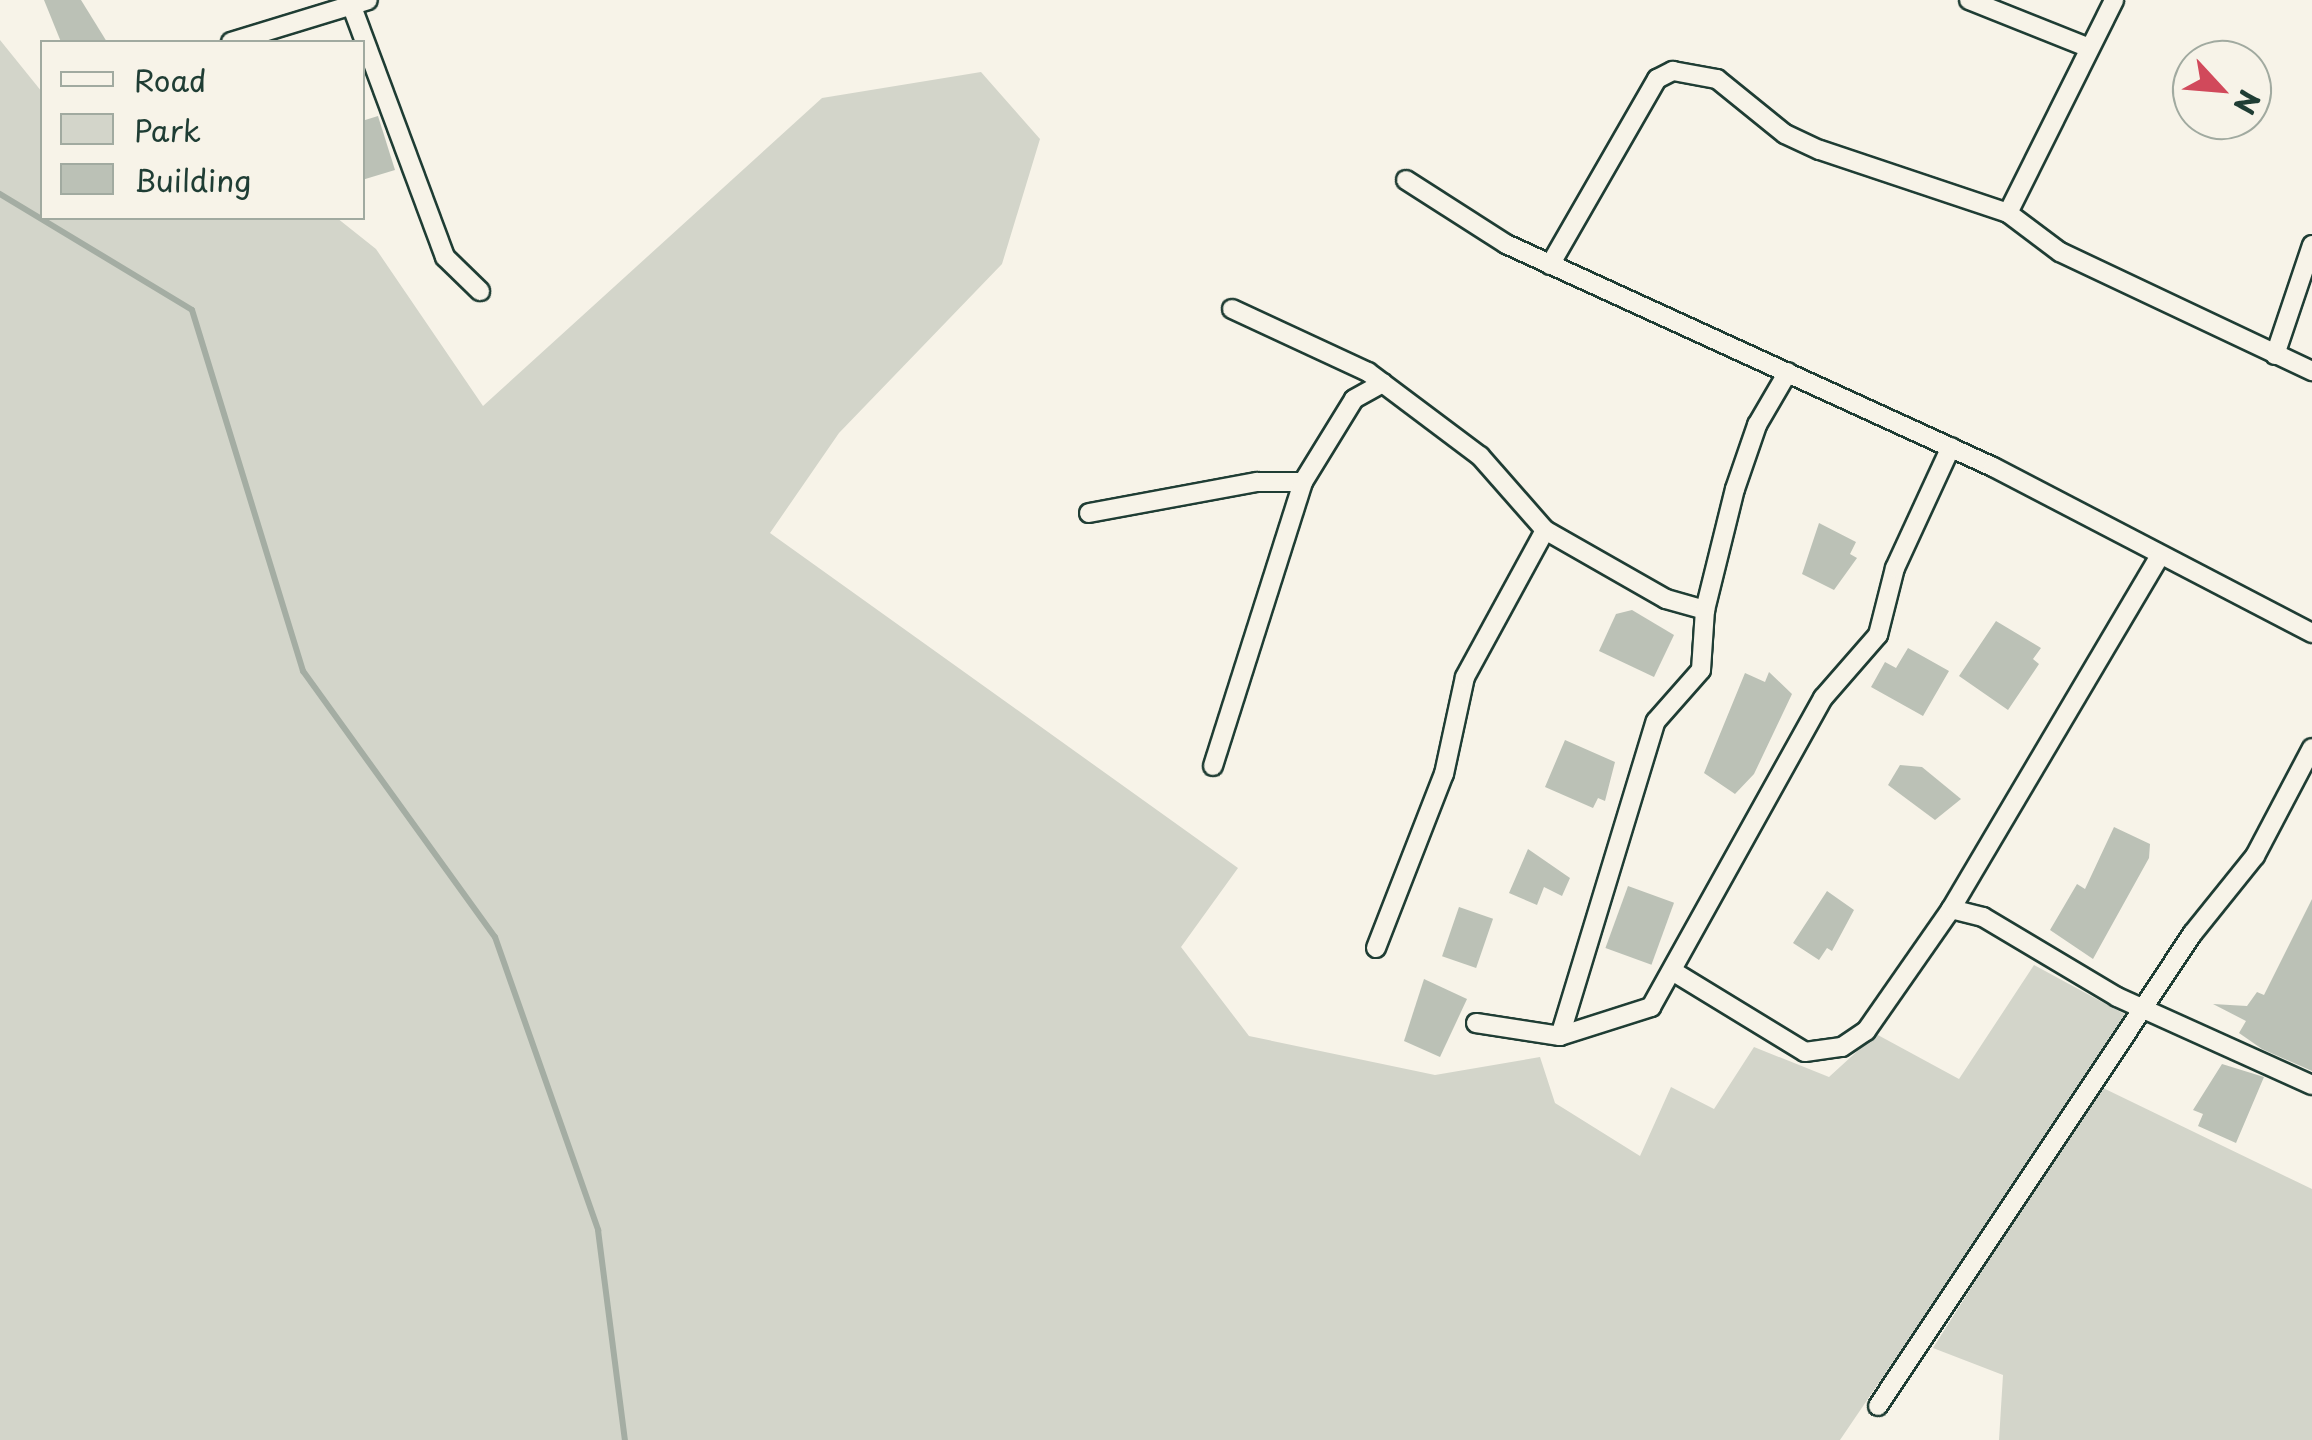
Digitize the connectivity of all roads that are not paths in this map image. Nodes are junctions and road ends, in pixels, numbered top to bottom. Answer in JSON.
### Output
{"nodes":[{"id":1,"x":1969,"y":0,"type":"edge"},
{"id":2,"x":2114,"y":0,"type":"edge"},
{"id":3,"x":360,"y":2,"type":"edge"},
{"id":4,"x":237,"y":40,"type":"edge"},
{"id":5,"x":2087,"y":47,"type":"junction"},
{"id":6,"x":1406,"y":180,"type":"dead end"},
{"id":7,"x":2008,"y":212,"type":"junction"},
{"id":8,"x":2312,"y":245,"type":"edge"},
{"id":9,"x":1550,"y":265,"type":"junction"},
{"id":10,"x":480,"y":291,"type":"dead end"},
{"id":11,"x":1232,"y":309,"type":"dead end"},
{"id":12,"x":2275,"y":354,"type":"junction"},
{"id":13,"x":2312,"y":371,"type":"edge"},
{"id":14,"x":1788,"y":372,"type":"junction"},
{"id":15,"x":1383,"y":383,"type":"junction"},
{"id":16,"x":1951,"y":447,"type":"junction"},
{"id":17,"x":1303,"y":482,"type":"junction"},
{"id":18,"x":1088,"y":513,"type":"dead end"},
{"id":19,"x":1545,"y":530,"type":"junction"},
{"id":20,"x":2160,"y":556,"type":"junction"},
{"id":21,"x":1704,"y":610,"type":"junction"},
{"id":22,"x":2312,"y":634,"type":"edge"},
{"id":23,"x":2312,"y":748,"type":"edge"},
{"id":24,"x":1214,"y":766,"type":"dead end"},
{"id":25,"x":1950,"y":908,"type":"junction"},
{"id":26,"x":1376,"y":948,"type":"dead end"},
{"id":27,"x":1674,"y":972,"type":"junction"},
{"id":28,"x":2144,"y":1007,"type":"junction"},
{"id":29,"x":1476,"y":1023,"type":"dead end"},
{"id":30,"x":1560,"y":1036,"type":"junction"},
{"id":31,"x":2312,"y":1085,"type":"edge"},
{"id":32,"x":1878,"y":1406,"type":"dead end"}],
"edges":[{"from":1,"to":5,"type":"street"},
{"from":2,"to":5,"type":"street"},
{"from":3,"to":4,"type":"street"},
{"from":3,"to":10,"type":"street"},
{"from":5,"to":7,"type":"street"},
{"from":6,"to":9,"type":"street"},
{"from":7,"to":9,"type":"street"},
{"from":7,"to":12,"type":"street"},
{"from":8,"to":12,"type":"street"},
{"from":9,"to":14,"type":"street"},
{"from":11,"to":15,"type":"street"},
{"from":12,"to":13,"type":"street"},
{"from":14,"to":16,"type":"street"},
{"from":14,"to":21,"type":"street"},
{"from":15,"to":17,"type":"street"},
{"from":15,"to":19,"type":"street"},
{"from":16,"to":20,"type":"street"},
{"from":16,"to":27,"type":"street"},
{"from":17,"to":18,"type":"street"},
{"from":17,"to":24,"type":"street"},
{"from":19,"to":21,"type":"street"},
{"from":19,"to":26,"type":"street"},
{"from":20,"to":22,"type":"street"},
{"from":20,"to":25,"type":"street"},
{"from":21,"to":30,"type":"street"},
{"from":23,"to":28,"type":"street"},
{"from":25,"to":27,"type":"street"},
{"from":25,"to":28,"type":"street"},
{"from":27,"to":30,"type":"street"},
{"from":28,"to":31,"type":"street"},
{"from":28,"to":32,"type":"street"},
{"from":29,"to":30,"type":"street"}]}
